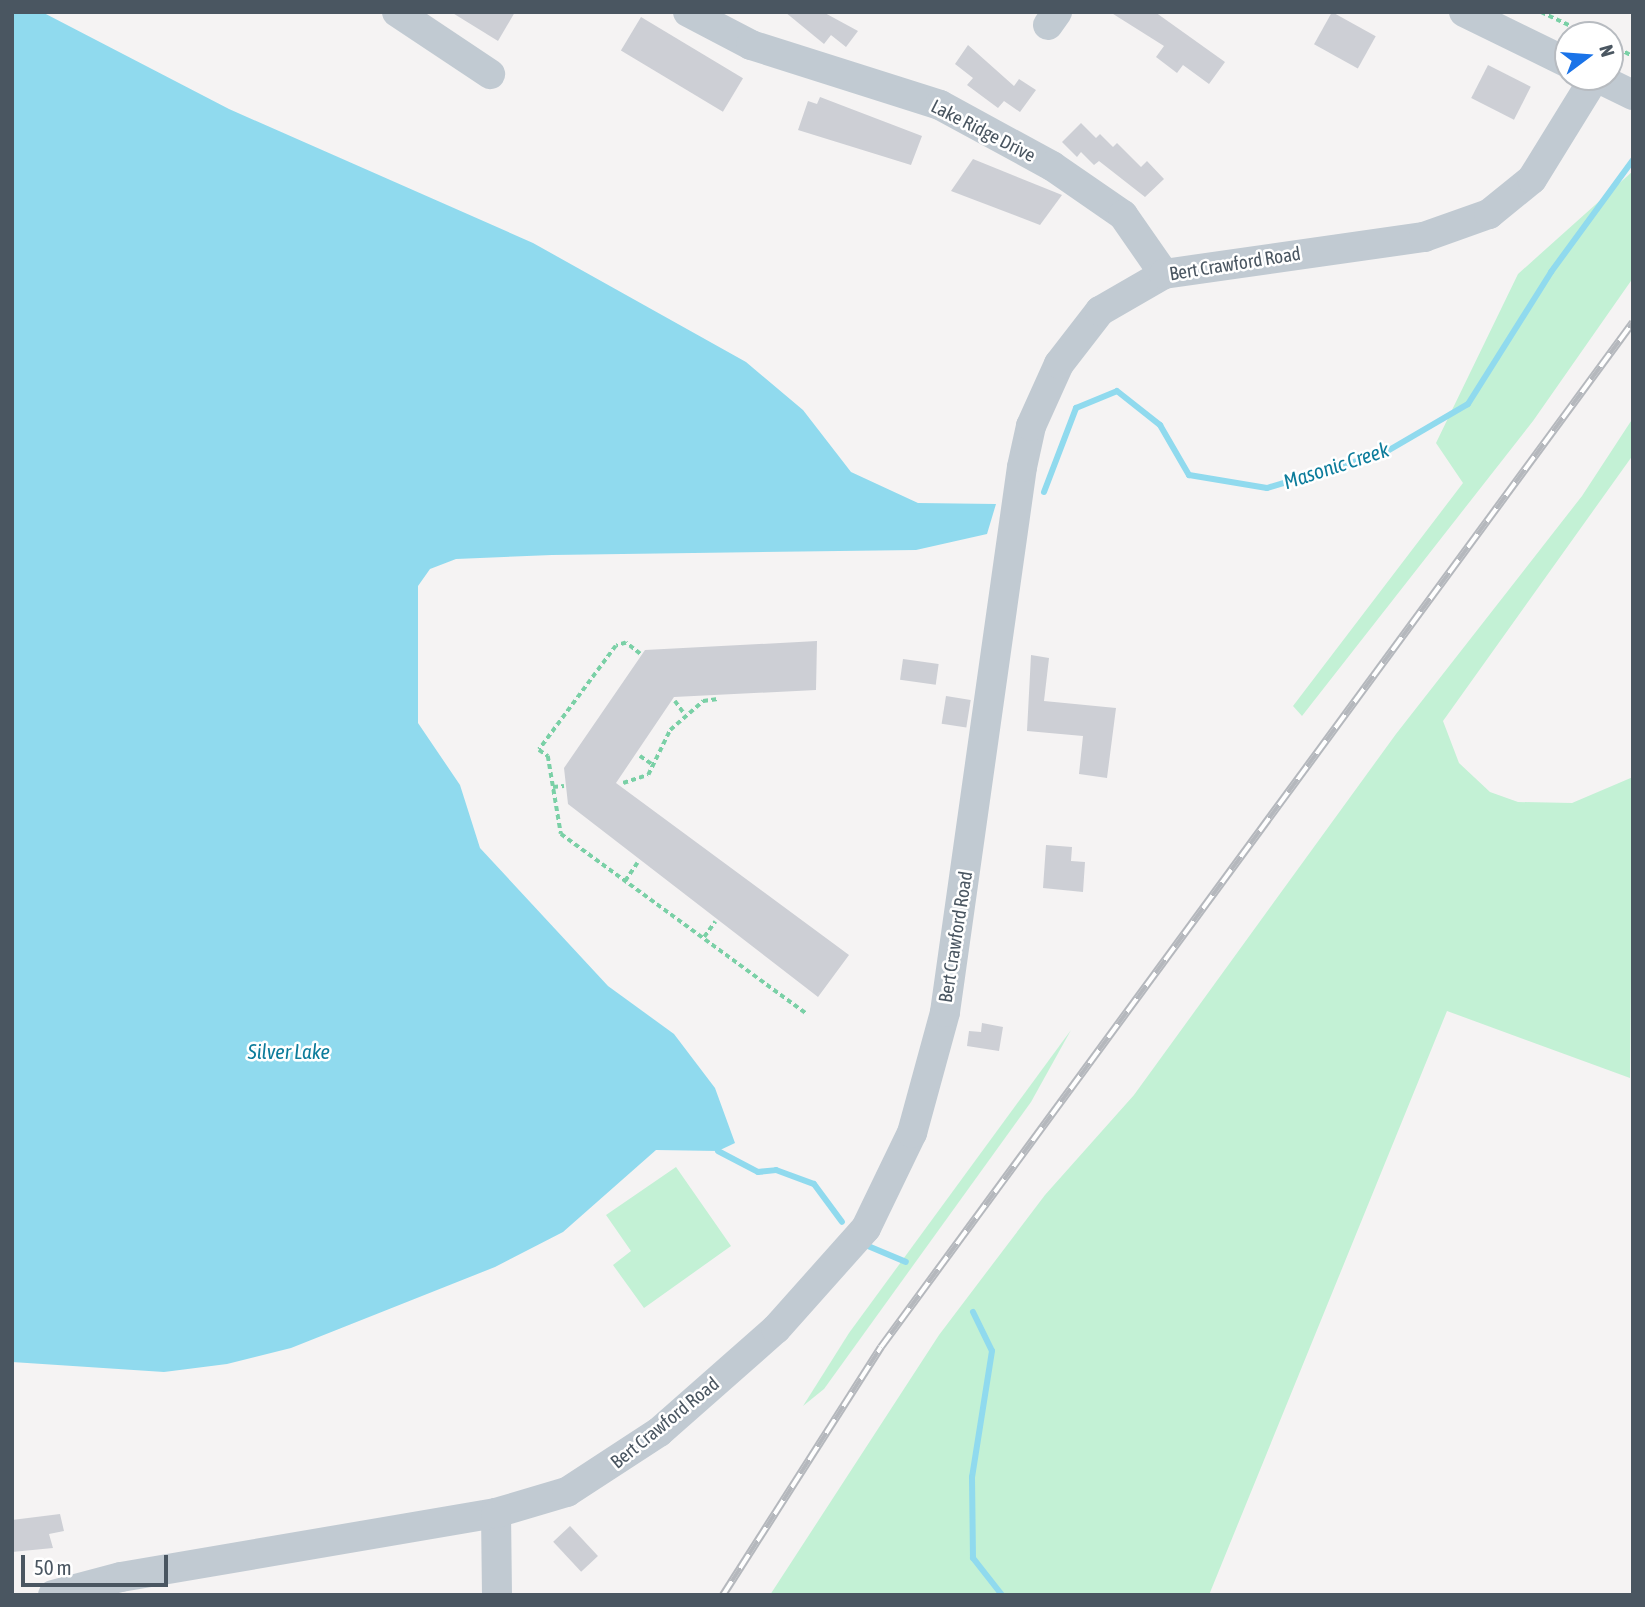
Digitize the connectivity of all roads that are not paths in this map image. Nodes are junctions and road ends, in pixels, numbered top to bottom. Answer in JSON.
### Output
{"nodes":[{"id":1,"x":397,"y":12,"type":"edge"},
{"id":2,"x":688,"y":12,"type":"edge"},
{"id":3,"x":1466,"y":13,"type":"edge"},
{"id":4,"x":1554,"y":56,"type":"edge"},
{"id":5,"x":490,"y":74,"type":"dead end"},
{"id":6,"x":1587,"y":91,"type":"edge"},
{"id":7,"x":1164,"y":274,"type":"junction"},
{"id":8,"x":496,"y":1513,"type":"junction"},
{"id":9,"x":53,"y":1595,"type":"edge"},
{"id":10,"x":497,"y":1595,"type":"edge"}],
"edges":[{"from":1,"to":5,"type":"street"},
{"from":2,"to":7,"type":"street","name":"Lake Ridge Drive"},
{"from":3,"to":4,"type":"street"},
{"from":6,"to":7,"type":"street","name":"Bert Crawford Road"},
{"from":7,"to":8,"type":"street","name":"Bert Crawford Road"},
{"from":8,"to":9,"type":"street","name":"Bert Crawford Road"},
{"from":8,"to":10,"type":"street"}]}
